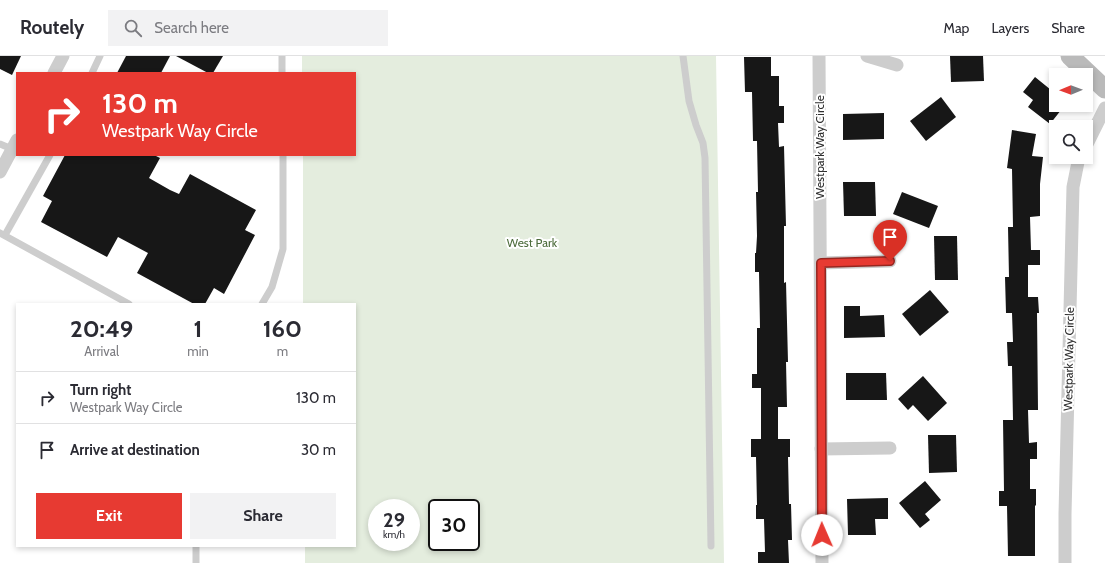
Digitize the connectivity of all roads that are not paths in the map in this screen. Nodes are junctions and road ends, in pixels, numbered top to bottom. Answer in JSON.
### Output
{"nodes":[{"id":1,"x":63,"y":56,"type":"edge"},
{"id":2,"x":100,"y":56,"type":"edge"},
{"id":3,"x":282,"y":56,"type":"edge"},
{"id":4,"x":683,"y":56,"type":"edge"},
{"id":5,"x":819,"y":56,"type":"edge"},
{"id":6,"x":867,"y":56,"type":"edge"},
{"id":7,"x":1070,"y":56,"type":"edge"},
{"id":8,"x":897,"y":66,"type":"dead end"},
{"id":9,"x":55,"y":72,"type":"edge"},
{"id":10,"x":92,"y":72,"type":"edge"},
{"id":11,"x":282,"y":72,"type":"edge"},
{"id":12,"x":1105,"y":89,"type":"edge"},
{"id":13,"x":1105,"y":108,"type":"edge"},
{"id":14,"x":1093,"y":132,"type":"edge"},
{"id":15,"x":0,"y":144,"type":"edge"},
{"id":16,"x":15,"y":145,"type":"edge"},
{"id":17,"x":49,"y":156,"type":"edge"},
{"id":18,"x":283,"y":156,"type":"edge"},
{"id":19,"x":1078,"y":164,"type":"edge"},
{"id":20,"x":0,"y":172,"type":"edge"},
{"id":21,"x":3,"y":234,"type":"edge"},
{"id":22,"x":890,"y":261,"type":"dead end"},
{"id":23,"x":821,"y":263,"type":"junction"},
{"id":24,"x":127,"y":303,"type":"edge"},
{"id":25,"x":263,"y":303,"type":"edge"},
{"id":26,"x":890,"y":448,"type":"dead end"},
{"id":27,"x":821,"y":449,"type":"junction"},
{"id":28,"x":711,"y":546,"type":"dead end"},
{"id":29,"x":196,"y":547,"type":"edge"},
{"id":30,"x":196,"y":563,"type":"edge"},
{"id":31,"x":822,"y":563,"type":"edge"},
{"id":32,"x":1065,"y":563,"type":"edge"}],
"edges":[{"from":1,"to":9,"type":"street"},
{"from":2,"to":10,"type":"lane"},
{"from":3,"to":11,"type":"lane"},
{"from":4,"to":28,"type":"lane"},
{"from":5,"to":23,"type":"street","name":"Westpark Way Circle"},
{"from":6,"to":8,"type":"street"},
{"from":7,"to":12,"type":"main road"},
{"from":13,"to":14,"type":"street"},
{"from":15,"to":16,"type":"lane"},
{"from":16,"to":20,"type":"street"},
{"from":17,"to":21,"type":"lane"},
{"from":18,"to":25,"type":"lane"},
{"from":19,"to":32,"type":"street","name":"Westpark Way Circle"},
{"from":21,"to":24,"type":"lane"},
{"from":22,"to":23,"type":"street"},
{"from":23,"to":27,"type":"street","name":"Westpark Way Circle"},
{"from":26,"to":27,"type":"street"},
{"from":27,"to":31,"type":"street","name":"Westpark Way Circle"},
{"from":29,"to":30,"type":"lane"}]}
